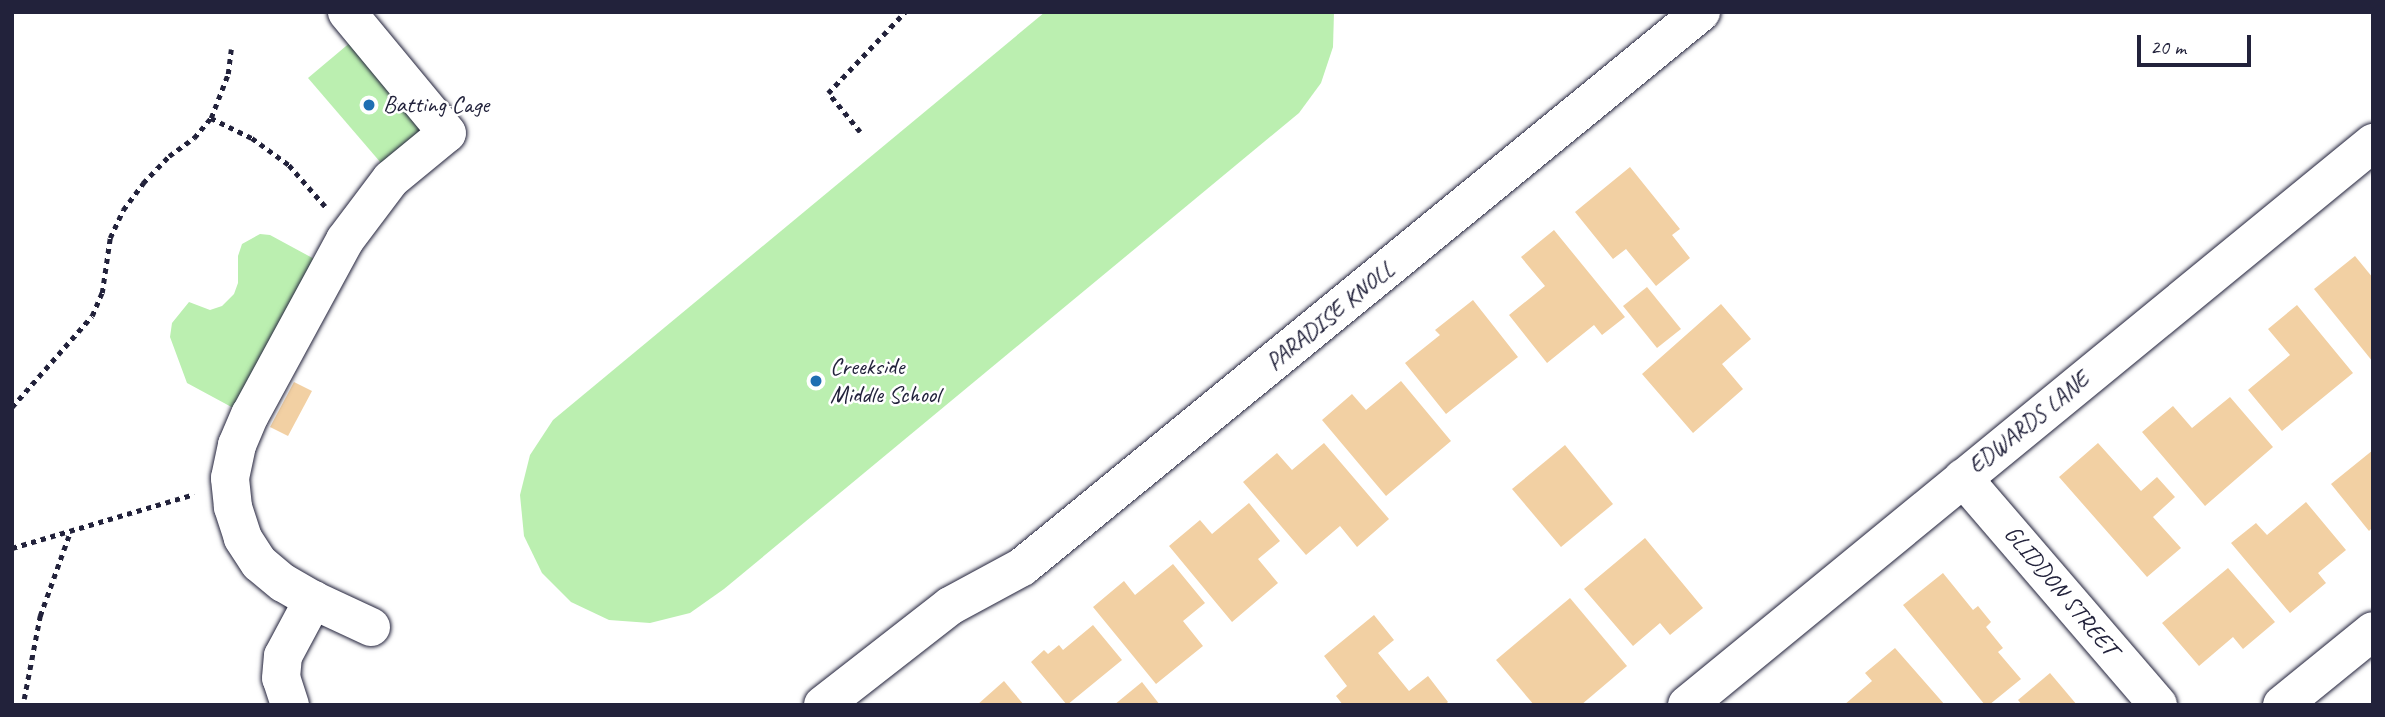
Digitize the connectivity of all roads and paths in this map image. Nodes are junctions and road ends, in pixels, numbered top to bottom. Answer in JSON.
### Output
{"nodes":[{"id":1,"x":347,"y":12,"type":"edge"},
{"id":2,"x":905,"y":12,"type":"edge"},
{"id":3,"x":1701,"y":12,"type":"edge"},
{"id":4,"x":231,"y":49,"type":"dead end"},
{"id":5,"x":211,"y":118,"type":"junction"},
{"id":6,"x":860,"y":132,"type":"dead end"},
{"id":7,"x":2373,"y":143,"type":"edge"},
{"id":8,"x":345,"y":240,"type":"junction"},
{"id":9,"x":12,"y":407,"type":"edge"},
{"id":10,"x":230,"y":478,"type":"junction"},
{"id":11,"x":1963,"y":478,"type":"junction"},
{"id":12,"x":70,"y":531,"type":"junction"},
{"id":13,"x":12,"y":548,"type":"edge"},
{"id":14,"x":313,"y":600,"type":"junction"},
{"id":15,"x":371,"y":627,"type":"dead end"},
{"id":16,"x":2373,"y":631,"type":"edge"},
{"id":17,"x":24,"y":699,"type":"dead end"},
{"id":18,"x":290,"y":705,"type":"edge"},
{"id":19,"x":823,"y":705,"type":"edge"},
{"id":20,"x":1687,"y":705,"type":"edge"},
{"id":21,"x":2158,"y":705,"type":"edge"},
{"id":22,"x":2282,"y":705,"type":"edge"}],
"edges":[{"from":1,"to":8,"type":"street"},
{"from":2,"to":6,"type":"path"},
{"from":3,"to":19,"type":"street","name":"PARADISE KNOLL"},
{"from":4,"to":5,"type":"path"},
{"from":5,"to":8,"type":"path"},
{"from":5,"to":9,"type":"path"},
{"from":7,"to":11,"type":"street","name":"EDWARDS LANE"},
{"from":8,"to":10,"type":"street"},
{"from":10,"to":12,"type":"path"},
{"from":10,"to":14,"type":"street"},
{"from":11,"to":20,"type":"street","name":"EDWARDS LANE"},
{"from":11,"to":21,"type":"street","name":"GLIDDON STREET"},
{"from":12,"to":13,"type":"path"},
{"from":12,"to":17,"type":"path"},
{"from":14,"to":15,"type":"street"},
{"from":14,"to":18,"type":"street"},
{"from":16,"to":22,"type":"street"}]}
